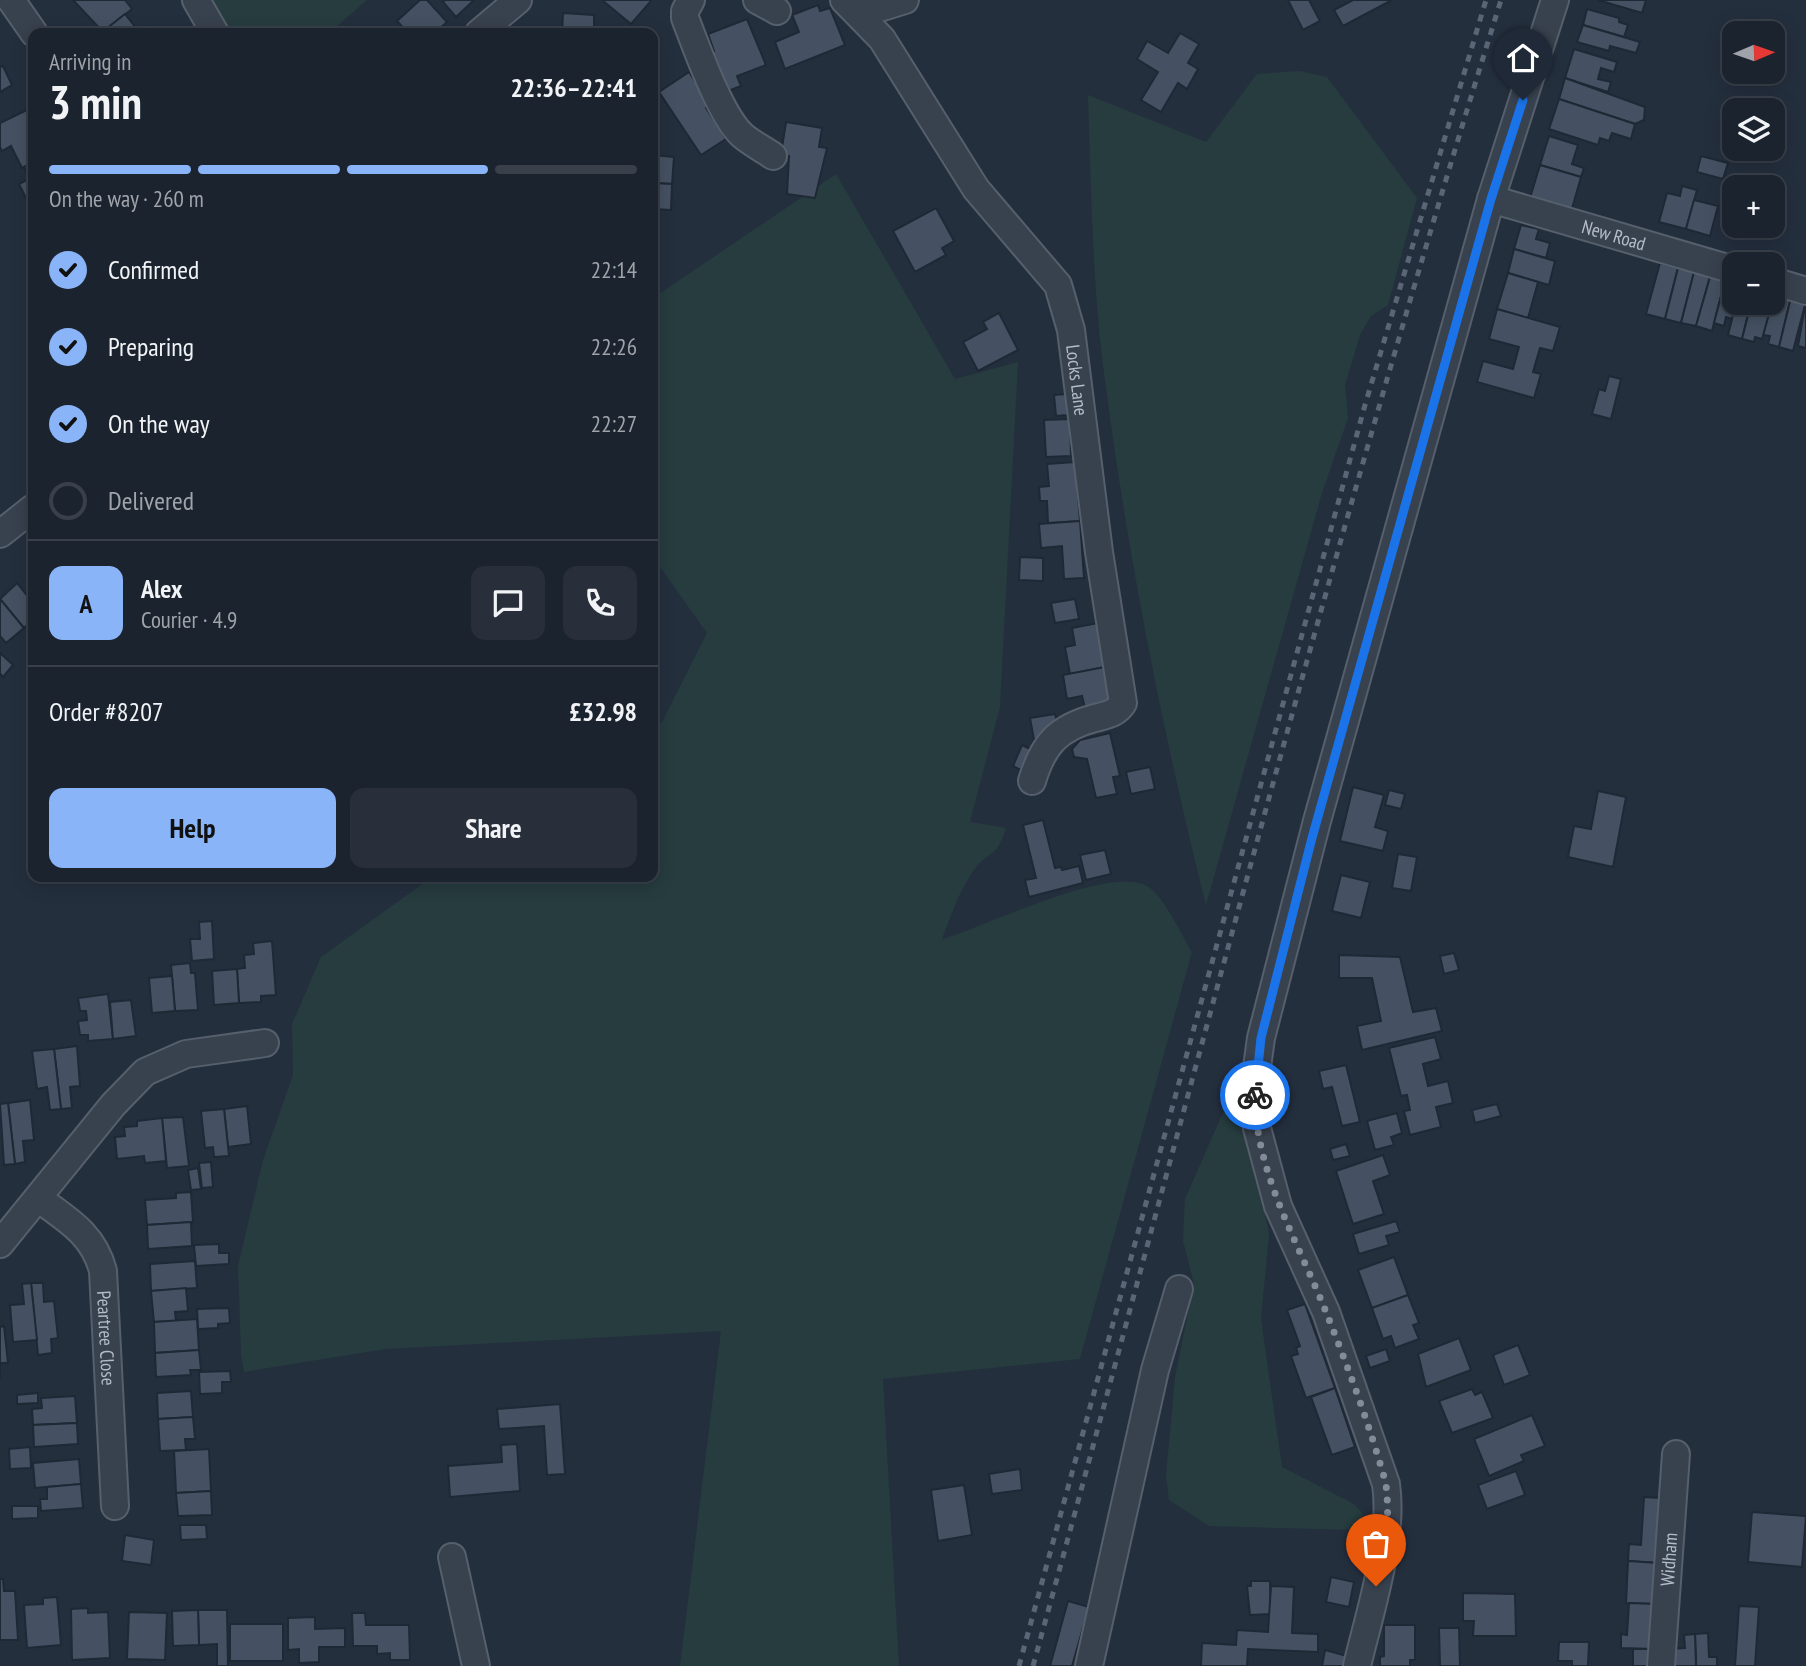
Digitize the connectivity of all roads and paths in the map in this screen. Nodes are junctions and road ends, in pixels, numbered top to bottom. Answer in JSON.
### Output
{"nodes":[{"id":1,"x":11,"y":0,"type":"edge"},
{"id":2,"x":195,"y":0,"type":"edge"},
{"id":3,"x":518,"y":0,"type":"edge"},
{"id":4,"x":691,"y":0,"type":"edge"},
{"id":5,"x":905,"y":0,"type":"edge"},
{"id":6,"x":1555,"y":0,"type":"edge"},
{"id":7,"x":852,"y":7,"type":"edge"},
{"id":8,"x":31,"y":28,"type":"edge"},
{"id":9,"x":212,"y":28,"type":"edge"},
{"id":10,"x":485,"y":28,"type":"edge"},
{"id":11,"x":773,"y":156,"type":"dead end"},
{"id":12,"x":1491,"y":199,"type":"junction"},
{"id":13,"x":1722,"y":266,"type":"edge"},
{"id":14,"x":1785,"y":285,"type":"edge"},
{"id":15,"x":1806,"y":291,"type":"edge"},
{"id":16,"x":28,"y":512,"type":"edge"},
{"id":17,"x":0,"y":534,"type":"edge"},
{"id":18,"x":1032,"y":781,"type":"dead end"},
{"id":19,"x":265,"y":1043,"type":"dead end"},
{"id":20,"x":39,"y":1199,"type":"junction"},
{"id":21,"x":0,"y":1244,"type":"edge"},
{"id":22,"x":1179,"y":1289,"type":"dead end"},
{"id":23,"x":1676,"y":1454,"type":"dead end"},
{"id":24,"x":115,"y":1506,"type":"dead end"},
{"id":25,"x":452,"y":1557,"type":"dead end"},
{"id":26,"x":476,"y":1666,"type":"edge"},
{"id":27,"x":1089,"y":1666,"type":"edge"},
{"id":28,"x":1357,"y":1666,"type":"edge"},
{"id":29,"x":1661,"y":1666,"type":"edge"}],
"edges":[{"from":1,"to":8,"type":"street"},
{"from":2,"to":9,"type":"street"},
{"from":3,"to":10,"type":"street"},
{"from":4,"to":11,"type":"street"},
{"from":5,"to":7,"type":"street"},
{"from":6,"to":12,"type":"street"},
{"from":7,"to":18,"type":"street","name":"Locks Lane"},
{"from":12,"to":13,"type":"street","name":"New Road"},
{"from":12,"to":28,"type":"street"},
{"from":14,"to":15,"type":"street"},
{"from":16,"to":17,"type":"street"},
{"from":19,"to":20,"type":"street"},
{"from":20,"to":21,"type":"street"},
{"from":20,"to":24,"type":"street","name":"Peartree Close"},
{"from":22,"to":27,"type":"street"},
{"from":23,"to":29,"type":"street","name":"Widham"},
{"from":25,"to":26,"type":"street"}]}
